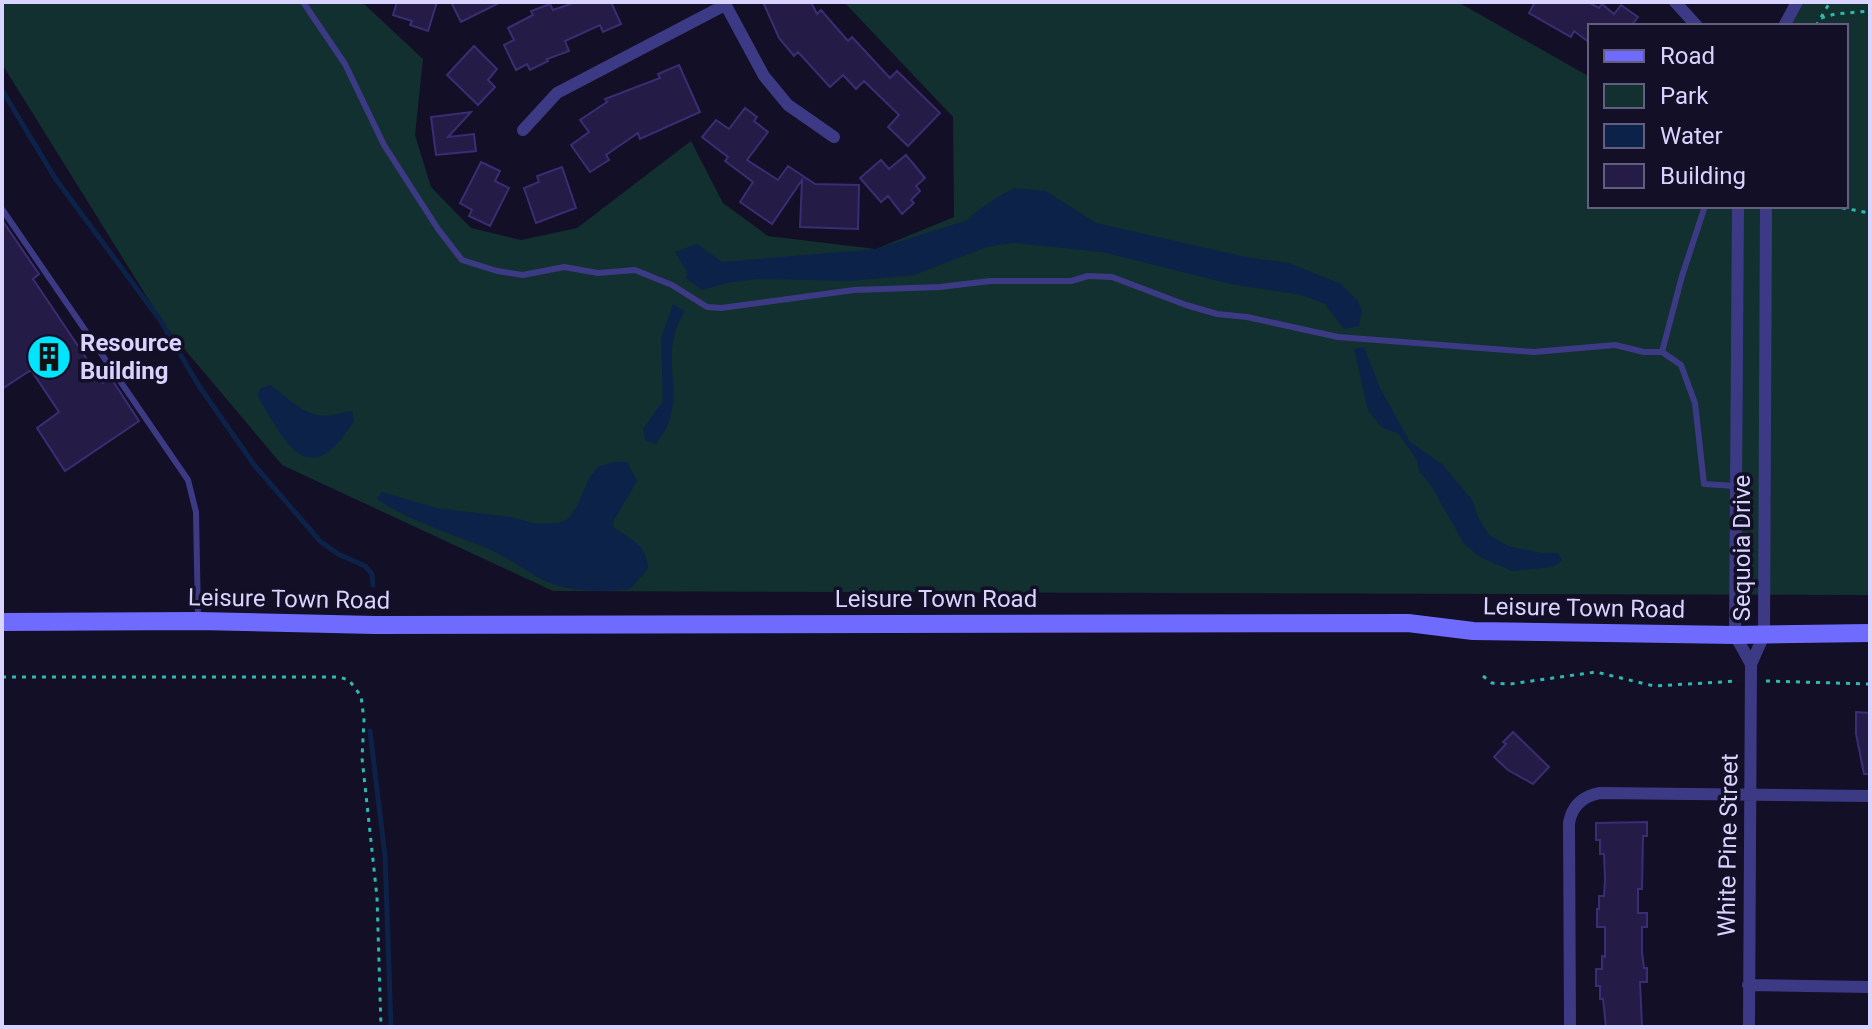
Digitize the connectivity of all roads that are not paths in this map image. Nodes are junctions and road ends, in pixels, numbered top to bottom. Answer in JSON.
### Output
{"nodes":[{"id":1,"x":303,"y":2,"type":"edge"},
{"id":2,"x":1675,"y":2,"type":"edge"},
{"id":3,"x":1797,"y":2,"type":"edge"},
{"id":4,"x":724,"y":3,"type":"edge"},
{"id":5,"x":1695,"y":24,"type":"edge"},
{"id":6,"x":1785,"y":24,"type":"edge"},
{"id":7,"x":523,"y":130,"type":"dead end"},
{"id":8,"x":834,"y":137,"type":"dead end"},
{"id":9,"x":1704,"y":208,"type":"edge"},
{"id":10,"x":1738,"y":208,"type":"edge"},
{"id":11,"x":1766,"y":208,"type":"edge"},
{"id":12,"x":2,"y":209,"type":"edge"},
{"id":13,"x":1662,"y":352,"type":"junction"},
{"id":14,"x":1735,"y":486,"type":"junction"},
{"id":15,"x":198,"y":621,"type":"junction"},
{"id":16,"x":2,"y":622,"type":"edge"},
{"id":17,"x":1870,"y":633,"type":"edge"},
{"id":18,"x":1735,"y":635,"type":"junction"},
{"id":19,"x":1764,"y":635,"type":"junction"},
{"id":20,"x":1751,"y":664,"type":"junction"},
{"id":21,"x":1751,"y":796,"type":"junction"},
{"id":22,"x":1870,"y":796,"type":"edge"},
{"id":23,"x":1748,"y":985,"type":"junction"},
{"id":24,"x":1870,"y":987,"type":"edge"},
{"id":25,"x":1570,"y":1027,"type":"edge"},
{"id":26,"x":1749,"y":1027,"type":"edge"}],
"edges":[{"from":1,"to":13,"type":"lane"},
{"from":2,"to":5,"type":"street"},
{"from":3,"to":6,"type":"street"},
{"from":4,"to":7,"type":"street"},
{"from":4,"to":8,"type":"street"},
{"from":9,"to":13,"type":"lane"},
{"from":10,"to":14,"type":"street","name":"Sequoia Drive"},
{"from":11,"to":19,"type":"street","name":"Sequoia Drive"},
{"from":12,"to":15,"type":"lane"},
{"from":13,"to":14,"type":"lane"},
{"from":14,"to":18,"type":"street","name":"Sequoia Drive"},
{"from":15,"to":16,"type":"main road","name":"Leisure Town Road"},
{"from":15,"to":18,"type":"main road","name":"Leisure Town Road"},
{"from":17,"to":19,"type":"main road","name":"Leisure Town Road"},
{"from":18,"to":19,"type":"main road","name":"Leisure Town Road"},
{"from":18,"to":20,"type":"street","name":"Sequoia Drive"},
{"from":19,"to":20,"type":"street","name":"Sequoia Drive"},
{"from":20,"to":21,"type":"street","name":"White Pine Street"},
{"from":21,"to":22,"type":"street"},
{"from":21,"to":23,"type":"street","name":"White Pine Street"},
{"from":21,"to":25,"type":"street"},
{"from":23,"to":24,"type":"street"},
{"from":23,"to":26,"type":"street","name":"White Pine Street"}]}
